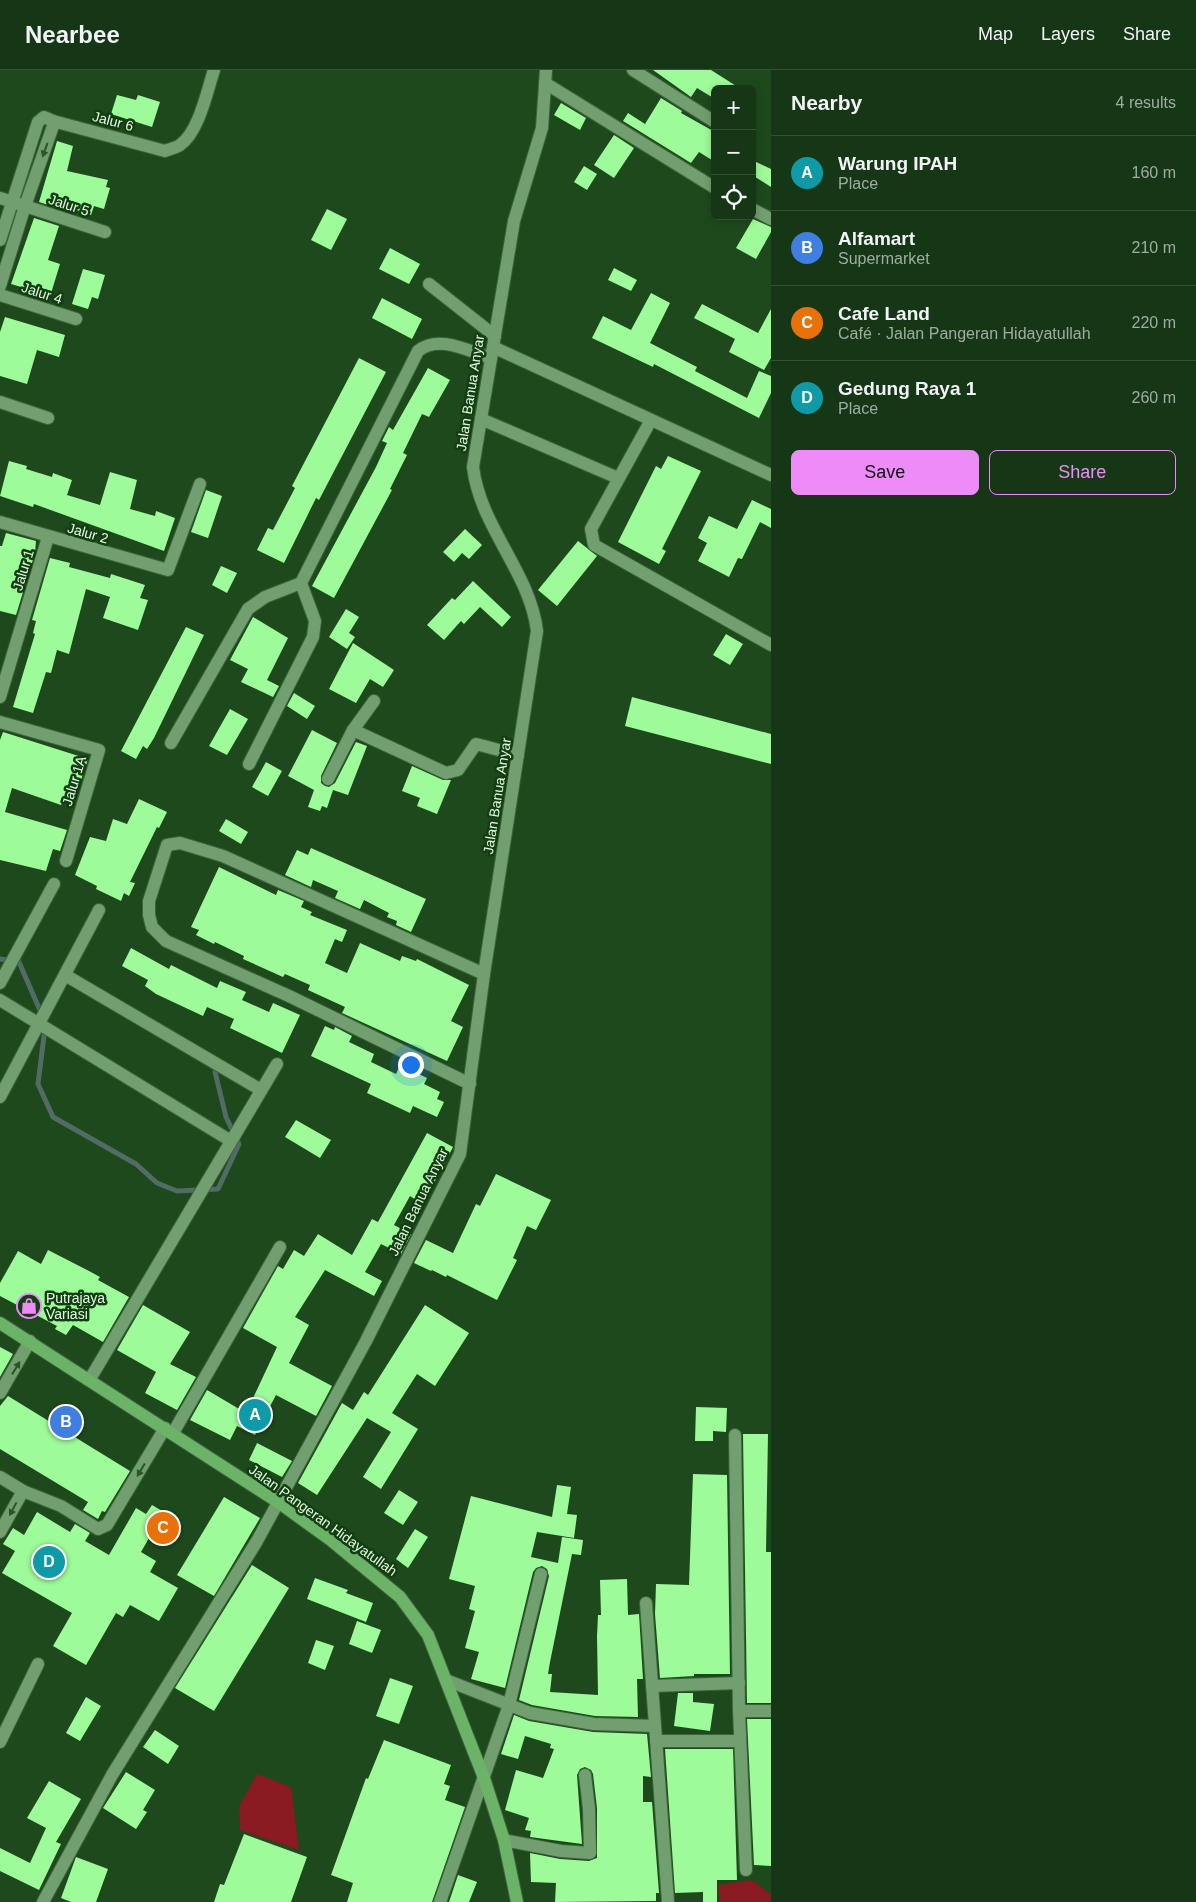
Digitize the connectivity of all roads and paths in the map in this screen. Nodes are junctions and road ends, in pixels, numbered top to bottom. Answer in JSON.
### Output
{"nodes":[{"id":1,"x":214,"y":70,"type":"edge"},
{"id":2,"x":633,"y":70,"type":"edge"},
{"id":3,"x":546,"y":76,"type":"edge"},
{"id":4,"x":711,"y":119,"type":"edge"},
{"id":5,"x":711,"y":185,"type":"edge"},
{"id":6,"x":12,"y":202,"type":"edge"},
{"id":7,"x":756,"y":211,"type":"edge"},
{"id":8,"x":771,"y":219,"type":"edge"},
{"id":9,"x":105,"y":232,"type":"dead end"},
{"id":10,"x":0,"y":240,"type":"edge"},
{"id":11,"x":429,"y":284,"type":"dead end"},
{"id":12,"x":0,"y":286,"type":"edge"},
{"id":13,"x":0,"y":295,"type":"edge"},
{"id":14,"x":76,"y":319,"type":"dead end"},
{"id":15,"x":493,"y":347,"type":"junction"},
{"id":16,"x":0,"y":402,"type":"edge"},
{"id":17,"x":48,"y":418,"type":"dead end"},
{"id":18,"x":481,"y":419,"type":"junction"},
{"id":19,"x":651,"y":420,"type":"junction"},
{"id":20,"x":771,"y":475,"type":"edge"},
{"id":21,"x":618,"y":478,"type":"junction"},
{"id":22,"x":200,"y":484,"type":"dead end"},
{"id":23,"x":0,"y":522,"type":"edge"},
{"id":24,"x":48,"y":537,"type":"junction"},
{"id":25,"x":301,"y":583,"type":"junction"},
{"id":26,"x":771,"y":645,"type":"edge"},
{"id":27,"x":0,"y":697,"type":"edge"},
{"id":28,"x":374,"y":701,"type":"dead end"},
{"id":29,"x":0,"y":722,"type":"edge"},
{"id":30,"x":353,"y":730,"type":"junction"},
{"id":31,"x":171,"y":743,"type":"dead end"},
{"id":32,"x":518,"y":755,"type":"junction"},
{"id":33,"x":249,"y":764,"type":"dead end"},
{"id":34,"x":328,"y":779,"type":"dead end"},
{"id":35,"x":66,"y":861,"type":"dead end"},
{"id":36,"x":54,"y":884,"type":"dead end"},
{"id":37,"x":99,"y":910,"type":"dead end"},
{"id":38,"x":484,"y":974,"type":"junction"},
{"id":39,"x":65,"y":975,"type":"junction"},
{"id":40,"x":0,"y":983,"type":"edge"},
{"id":41,"x":0,"y":1000,"type":"edge"},
{"id":42,"x":39,"y":1024,"type":"junction"},
{"id":43,"x":277,"y":1064,"type":"dead end"},
{"id":44,"x":470,"y":1084,"type":"junction"},
{"id":45,"x":261,"y":1090,"type":"junction"},
{"id":46,"x":0,"y":1097,"type":"edge"},
{"id":47,"x":231,"y":1140,"type":"junction"},
{"id":48,"x":280,"y":1247,"type":"dead end"},
{"id":49,"x":0,"y":1323,"type":"edge"},
{"id":50,"x":30,"y":1341,"type":"junction"},
{"id":51,"x":90,"y":1380,"type":"junction"},
{"id":52,"x":0,"y":1393,"type":"edge"},
{"id":53,"x":169,"y":1430,"type":"junction"},
{"id":54,"x":735,"y":1435,"type":"dead end"},
{"id":55,"x":0,"y":1477,"type":"edge"},
{"id":56,"x":23,"y":1491,"type":"junction"},
{"id":57,"x":278,"y":1502,"type":"junction"},
{"id":58,"x":0,"y":1532,"type":"edge"},
{"id":59,"x":541,"y":1574,"type":"dead end"},
{"id":60,"x":646,"y":1603,"type":"dead end"},
{"id":61,"x":38,"y":1664,"type":"dead end"},
{"id":62,"x":446,"y":1680,"type":"junction"},
{"id":63,"x":739,"y":1683,"type":"junction"},
{"id":64,"x":652,"y":1686,"type":"junction"},
{"id":65,"x":509,"y":1705,"type":"junction"},
{"id":66,"x":739,"y":1711,"type":"junction"},
{"id":67,"x":771,"y":1711,"type":"edge"},
{"id":68,"x":655,"y":1726,"type":"junction"},
{"id":69,"x":656,"y":1741,"type":"junction"},
{"id":70,"x":740,"y":1741,"type":"junction"},
{"id":71,"x":0,"y":1742,"type":"edge"},
{"id":72,"x":585,"y":1775,"type":"dead end"},
{"id":73,"x":484,"y":1778,"type":"junction"},
{"id":74,"x":504,"y":1840,"type":"junction"},
{"id":75,"x":746,"y":1870,"type":"dead end"},
{"id":76,"x":43,"y":1902,"type":"edge"},
{"id":77,"x":440,"y":1902,"type":"edge"},
{"id":78,"x":517,"y":1902,"type":"edge"},
{"id":79,"x":668,"y":1902,"type":"edge"}],
"edges":[{"from":1,"to":6,"type":"street","name":"Jalur 6"},
{"from":2,"to":4,"type":"street"},
{"from":3,"to":5,"type":"street"},
{"from":3,"to":15,"type":"street","name":"Jalan Banua Anyar"},
{"from":6,"to":9,"type":"street","name":"Jalur 5"},
{"from":6,"to":10,"type":"street"},
{"from":6,"to":12,"type":"street"},
{"from":7,"to":8,"type":"street"},
{"from":11,"to":15,"type":"street"},
{"from":13,"to":14,"type":"street","name":"Jalur 4"},
{"from":15,"to":18,"type":"street","name":"Jalan Banua Anyar"},
{"from":15,"to":19,"type":"street"},
{"from":15,"to":25,"type":"street"},
{"from":16,"to":17,"type":"street"},
{"from":18,"to":21,"type":"street"},
{"from":18,"to":32,"type":"street","name":"Jalan Banua Anyar"},
{"from":19,"to":20,"type":"street"},
{"from":19,"to":21,"type":"street"},
{"from":21,"to":26,"type":"street"},
{"from":22,"to":24,"type":"street","name":"Jalur 2"},
{"from":23,"to":24,"type":"street","name":"Jalur 2"},
{"from":24,"to":27,"type":"street","name":"Jalur 1"},
{"from":25,"to":31,"type":"street"},
{"from":25,"to":33,"type":"street"},
{"from":28,"to":30,"type":"street"},
{"from":29,"to":35,"type":"street","name":"Jalur 1A"},
{"from":30,"to":32,"type":"street"},
{"from":30,"to":34,"type":"street"},
{"from":32,"to":38,"type":"street","name":"Jalan Banua Anyar"},
{"from":36,"to":40,"type":"street"},
{"from":37,"to":39,"type":"street"},
{"from":38,"to":44,"type":"street","name":"Jalan Banua Anyar"},
{"from":38,"to":44,"type":"street"},
{"from":39,"to":42,"type":"street"},
{"from":39,"to":45,"type":"street"},
{"from":41,"to":42,"type":"street"},
{"from":42,"to":46,"type":"street"},
{"from":42,"to":47,"type":"street"},
{"from":43,"to":45,"type":"street"},
{"from":44,"to":57,"type":"street","name":"Jalan Banua Anyar"},
{"from":45,"to":47,"type":"street"},
{"from":47,"to":51,"type":"street"},
{"from":48,"to":53,"type":"street"},
{"from":49,"to":50,"type":"main road","name":"Jalan Pangeran Hidayatullah"},
{"from":50,"to":51,"type":"main road","name":"Jalan Pangeran Hidayatullah"},
{"from":52,"to":50,"type":"street","one_way":true},
{"from":51,"to":53,"type":"main road","name":"Jalan Pangeran Hidayatullah"},
{"from":53,"to":56,"type":"street","one_way":true},
{"from":53,"to":57,"type":"main road","name":"Jalan Pangeran Hidayatullah"},
{"from":54,"to":63,"type":"street"},
{"from":55,"to":56,"type":"street"},
{"from":56,"to":58,"type":"street","one_way":true},
{"from":57,"to":62,"type":"main road","name":"Jalan Pangeran Hidayatullah"},
{"from":57,"to":76,"type":"street","name":"Jalan Banua Anyar"},
{"from":59,"to":65,"type":"street"},
{"from":60,"to":64,"type":"street"},
{"from":61,"to":71,"type":"street"},
{"from":62,"to":65,"type":"street"},
{"from":62,"to":73,"type":"main road","name":"Jalan Pangeran Hidayatullah"},
{"from":63,"to":64,"type":"street"},
{"from":63,"to":66,"type":"street"},
{"from":64,"to":68,"type":"street"},
{"from":65,"to":68,"type":"street"},
{"from":65,"to":73,"type":"street"},
{"from":66,"to":67,"type":"street"},
{"from":66,"to":70,"type":"street"},
{"from":68,"to":69,"type":"street"},
{"from":69,"to":70,"type":"street"},
{"from":69,"to":79,"type":"street"},
{"from":70,"to":75,"type":"street"},
{"from":72,"to":74,"type":"street"},
{"from":73,"to":74,"type":"main road","name":"Jalan Pangeran Hidayatullah"},
{"from":73,"to":77,"type":"street"},
{"from":74,"to":78,"type":"main road","name":"Jalan Pangeran Hidayatullah"}]}
